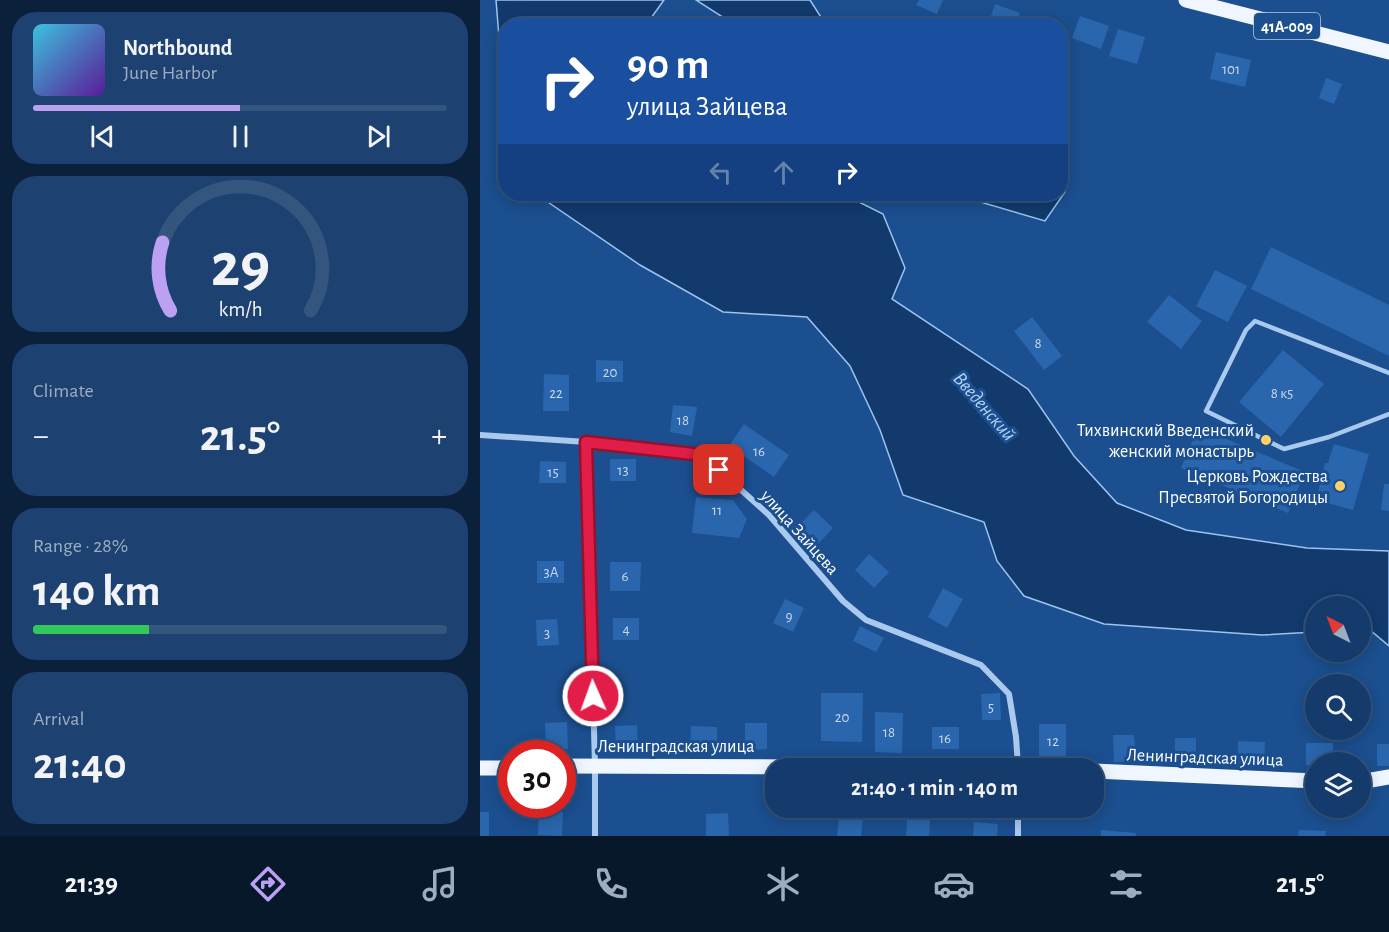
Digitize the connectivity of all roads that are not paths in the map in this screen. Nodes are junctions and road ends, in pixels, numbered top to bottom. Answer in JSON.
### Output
{"nodes":[{"id":1,"x":1186,"y":0,"type":"edge"},
{"id":2,"x":1389,"y":52,"type":"edge"},
{"id":3,"x":1389,"y":373,"type":"edge"},
{"id":4,"x":1389,"y":414,"type":"edge"},
{"id":5,"x":480,"y":435,"type":"edge"},
{"id":6,"x":586,"y":442,"type":"junction"},
{"id":7,"x":1017,"y":758,"type":"edge"},
{"id":8,"x":576,"y":766,"type":"edge"},
{"id":9,"x":596,"y":766,"type":"junction"},
{"id":10,"x":765,"y":766,"type":"edge"},
{"id":11,"x":480,"y":768,"type":"edge"},
{"id":12,"x":498,"y":768,"type":"edge"},
{"id":13,"x":1104,"y":771,"type":"edge"},
{"id":14,"x":1389,"y":777,"type":"edge"},
{"id":15,"x":1371,"y":780,"type":"edge"},
{"id":16,"x":1305,"y":781,"type":"edge"},
{"id":17,"x":1018,"y":818,"type":"edge"},
{"id":18,"x":595,"y":836,"type":"edge"},
{"id":19,"x":1018,"y":836,"type":"edge"}],
"edges":[{"from":1,"to":2,"type":"main road","number":"41А-009"},
{"from":3,"to":4,"type":"lane"},
{"from":5,"to":6,"type":"street","name":"улица Зайцева"},
{"from":6,"to":7,"type":"street","name":"улица Зайцева"},
{"from":6,"to":9,"type":"street"},
{"from":8,"to":9,"type":"main road","name":"Ленинградская улица"},
{"from":9,"to":10,"type":"main road","name":"Ленинградская улица"},
{"from":9,"to":18,"type":"street"},
{"from":11,"to":12,"type":"main road"},
{"from":13,"to":16,"type":"main road","name":"Ленинградская улица"},
{"from":14,"to":15,"type":"main road"},
{"from":17,"to":19,"type":"street"}]}
